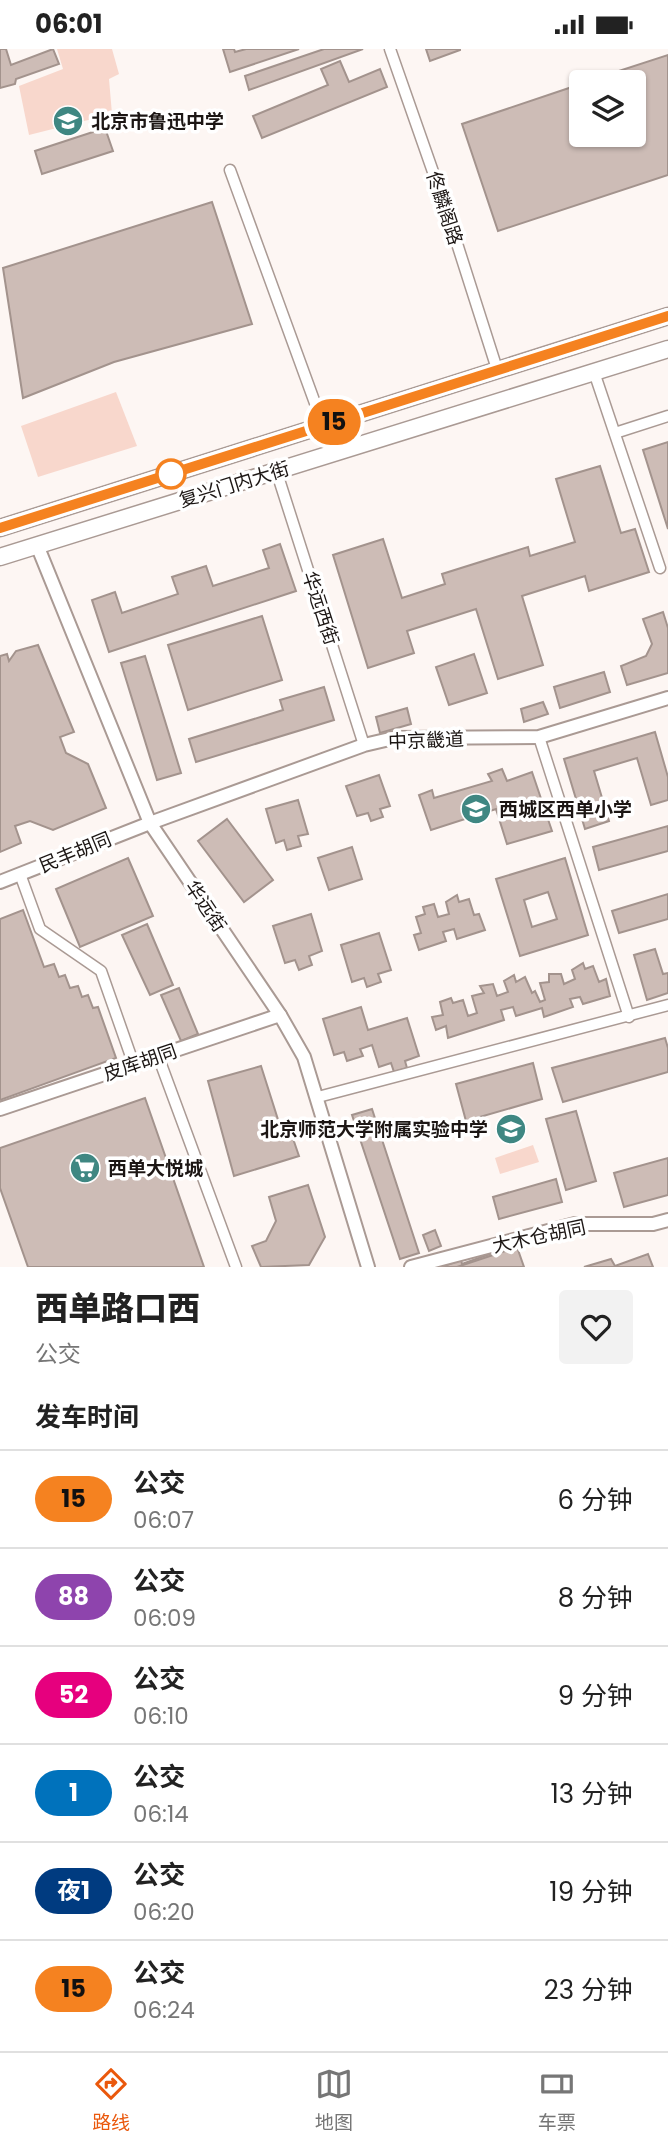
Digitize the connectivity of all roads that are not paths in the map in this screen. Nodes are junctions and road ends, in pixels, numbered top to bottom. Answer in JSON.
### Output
{"nodes":[{"id":1,"x":390,"y":49,"type":"edge"},
{"id":2,"x":230,"y":170,"type":"dead end"},
{"id":3,"x":668,"y":316,"type":"edge"},
{"id":4,"x":668,"y":349,"type":"edge"},
{"id":5,"x":497,"y":369,"type":"junction"},
{"id":6,"x":594,"y":372,"type":"junction"},
{"id":7,"x":668,"y":416,"type":"edge"},
{"id":8,"x":323,"y":425,"type":"junction"},
{"id":9,"x":615,"y":433,"type":"junction"},
{"id":10,"x":276,"y":470,"type":"junction"},
{"id":11,"x":0,"y":528,"type":"edge"},
{"id":12,"x":37,"y":545,"type":"junction"},
{"id":13,"x":0,"y":557,"type":"edge"},
{"id":14,"x":660,"y":568,"type":"dead end"},
{"id":15,"x":668,"y":698,"type":"edge"},
{"id":16,"x":539,"y":737,"type":"junction"},
{"id":17,"x":364,"y":745,"type":"junction"},
{"id":18,"x":150,"y":823,"type":"junction"},
{"id":19,"x":20,"y":874,"type":"junction"},
{"id":20,"x":0,"y":882,"type":"edge"},
{"id":21,"x":668,"y":1006,"type":"edge"},
{"id":22,"x":280,"y":1015,"type":"junction"},
{"id":23,"x":629,"y":1017,"type":"junction"},
{"id":24,"x":158,"y":1056,"type":"junction"},
{"id":25,"x":134,"y":1065,"type":"junction"},
{"id":26,"x":318,"y":1097,"type":"junction"},
{"id":27,"x":0,"y":1109,"type":"edge"},
{"id":28,"x":668,"y":1220,"type":"edge"},
{"id":29,"x":236,"y":1267,"type":"edge"},
{"id":30,"x":368,"y":1267,"type":"edge"},
{"id":31,"x":411,"y":1267,"type":"edge"}],
"edges":[{"from":1,"to":5,"type":"street","name":"佟麟阁路"},
{"from":2,"to":8,"type":"street"},
{"from":3,"to":5,"type":"highway","name":"复兴门内大街"},
{"from":4,"to":6,"type":"highway","name":"复兴门内大街"},
{"from":5,"to":8,"type":"highway","name":"复兴门内大街"},
{"from":6,"to":9,"type":"street"},
{"from":6,"to":10,"type":"highway","name":"复兴门内大街"},
{"from":7,"to":9,"type":"street"},
{"from":8,"to":11,"type":"highway","name":"复兴门内大街"},
{"from":9,"to":14,"type":"street"},
{"from":10,"to":12,"type":"highway","name":"复兴门内大街"},
{"from":10,"to":17,"type":"street","name":"华远西街"},
{"from":12,"to":13,"type":"highway","name":"复兴门内大街"},
{"from":12,"to":18,"type":"street","name":"华远街"},
{"from":15,"to":16,"type":"street","name":"中京畿道"},
{"from":16,"to":17,"type":"street","name":"中京畿道"},
{"from":16,"to":23,"type":"street"},
{"from":17,"to":18,"type":"street","name":"中京畿道"},
{"from":18,"to":19,"type":"street","name":"民丰胡同"},
{"from":18,"to":22,"type":"street","name":"华远街"},
{"from":19,"to":20,"type":"street","name":"民丰胡同"},
{"from":19,"to":25,"type":"street"},
{"from":21,"to":23,"type":"street"},
{"from":22,"to":24,"type":"street","name":"皮库胡同"},
{"from":22,"to":26,"type":"street","name":"华远街"},
{"from":23,"to":26,"type":"street"},
{"from":24,"to":25,"type":"street","name":"皮库胡同"},
{"from":24,"to":29,"type":"street"},
{"from":25,"to":27,"type":"street","name":"皮库胡同"},
{"from":26,"to":30,"type":"street","name":"华远街"},
{"from":28,"to":31,"type":"street","name":"大木仓胡同"}]}
